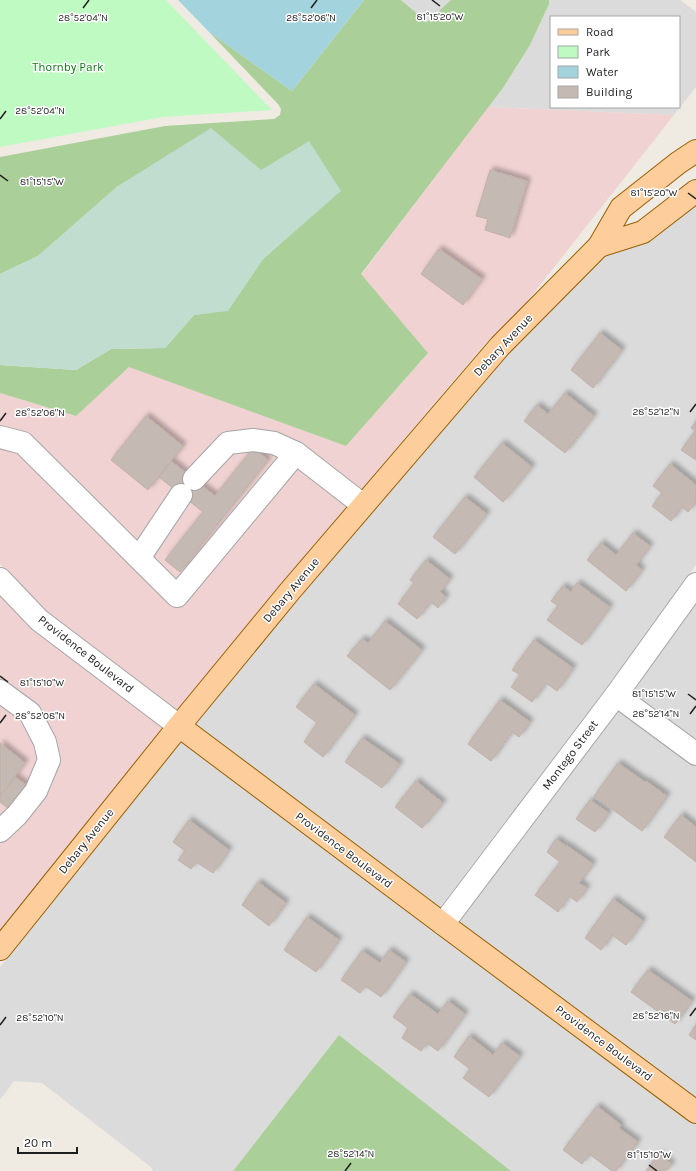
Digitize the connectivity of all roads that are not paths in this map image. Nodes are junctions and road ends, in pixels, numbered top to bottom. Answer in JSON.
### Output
{"nodes":[{"id":1,"x":696,"y":151,"type":"edge"},
{"id":2,"x":696,"y":192,"type":"edge"},
{"id":3,"x":599,"y":246,"type":"junction"},
{"id":4,"x":0,"y":437,"type":"edge"},
{"id":5,"x":296,"y":453,"type":"junction"},
{"id":6,"x":363,"y":505,"type":"junction"},
{"id":7,"x":139,"y":558,"type":"junction"},
{"id":8,"x":0,"y":579,"type":"edge"},
{"id":9,"x":696,"y":584,"type":"edge"},
{"id":10,"x":0,"y":691,"type":"edge"},
{"id":11,"x":616,"y":695,"type":"junction"},
{"id":12,"x":179,"y":726,"type":"junction"},
{"id":13,"x":696,"y":754,"type":"edge"},
{"id":14,"x":0,"y":832,"type":"edge"},
{"id":15,"x":443,"y":924,"type":"junction"},
{"id":16,"x":0,"y":949,"type":"edge"},
{"id":17,"x":696,"y":1112,"type":"edge"}],
"edges":[{"from":1,"to":3,"type":"main road","name":"Debary Avenue"},
{"from":2,"to":3,"type":"main road","name":"Debary Avenue"},
{"from":3,"to":6,"type":"main road","name":"Debary Avenue"},
{"from":4,"to":7,"type":"street"},
{"from":5,"to":6,"type":"street"},
{"from":5,"to":7,"type":"street"},
{"from":5,"to":7,"type":"street"},
{"from":6,"to":12,"type":"main road","name":"Debary Avenue"},
{"from":8,"to":12,"type":"street","name":"Providence Boulevard"},
{"from":9,"to":11,"type":"street","name":"Montego Street"},
{"from":10,"to":14,"type":"street"},
{"from":11,"to":13,"type":"street"},
{"from":11,"to":15,"type":"street","name":"Montego Street"},
{"from":12,"to":15,"type":"main road","name":"Providence Boulevard"},
{"from":12,"to":16,"type":"main road","name":"Debary Avenue"},
{"from":15,"to":17,"type":"main road","name":"Providence Boulevard"}]}
